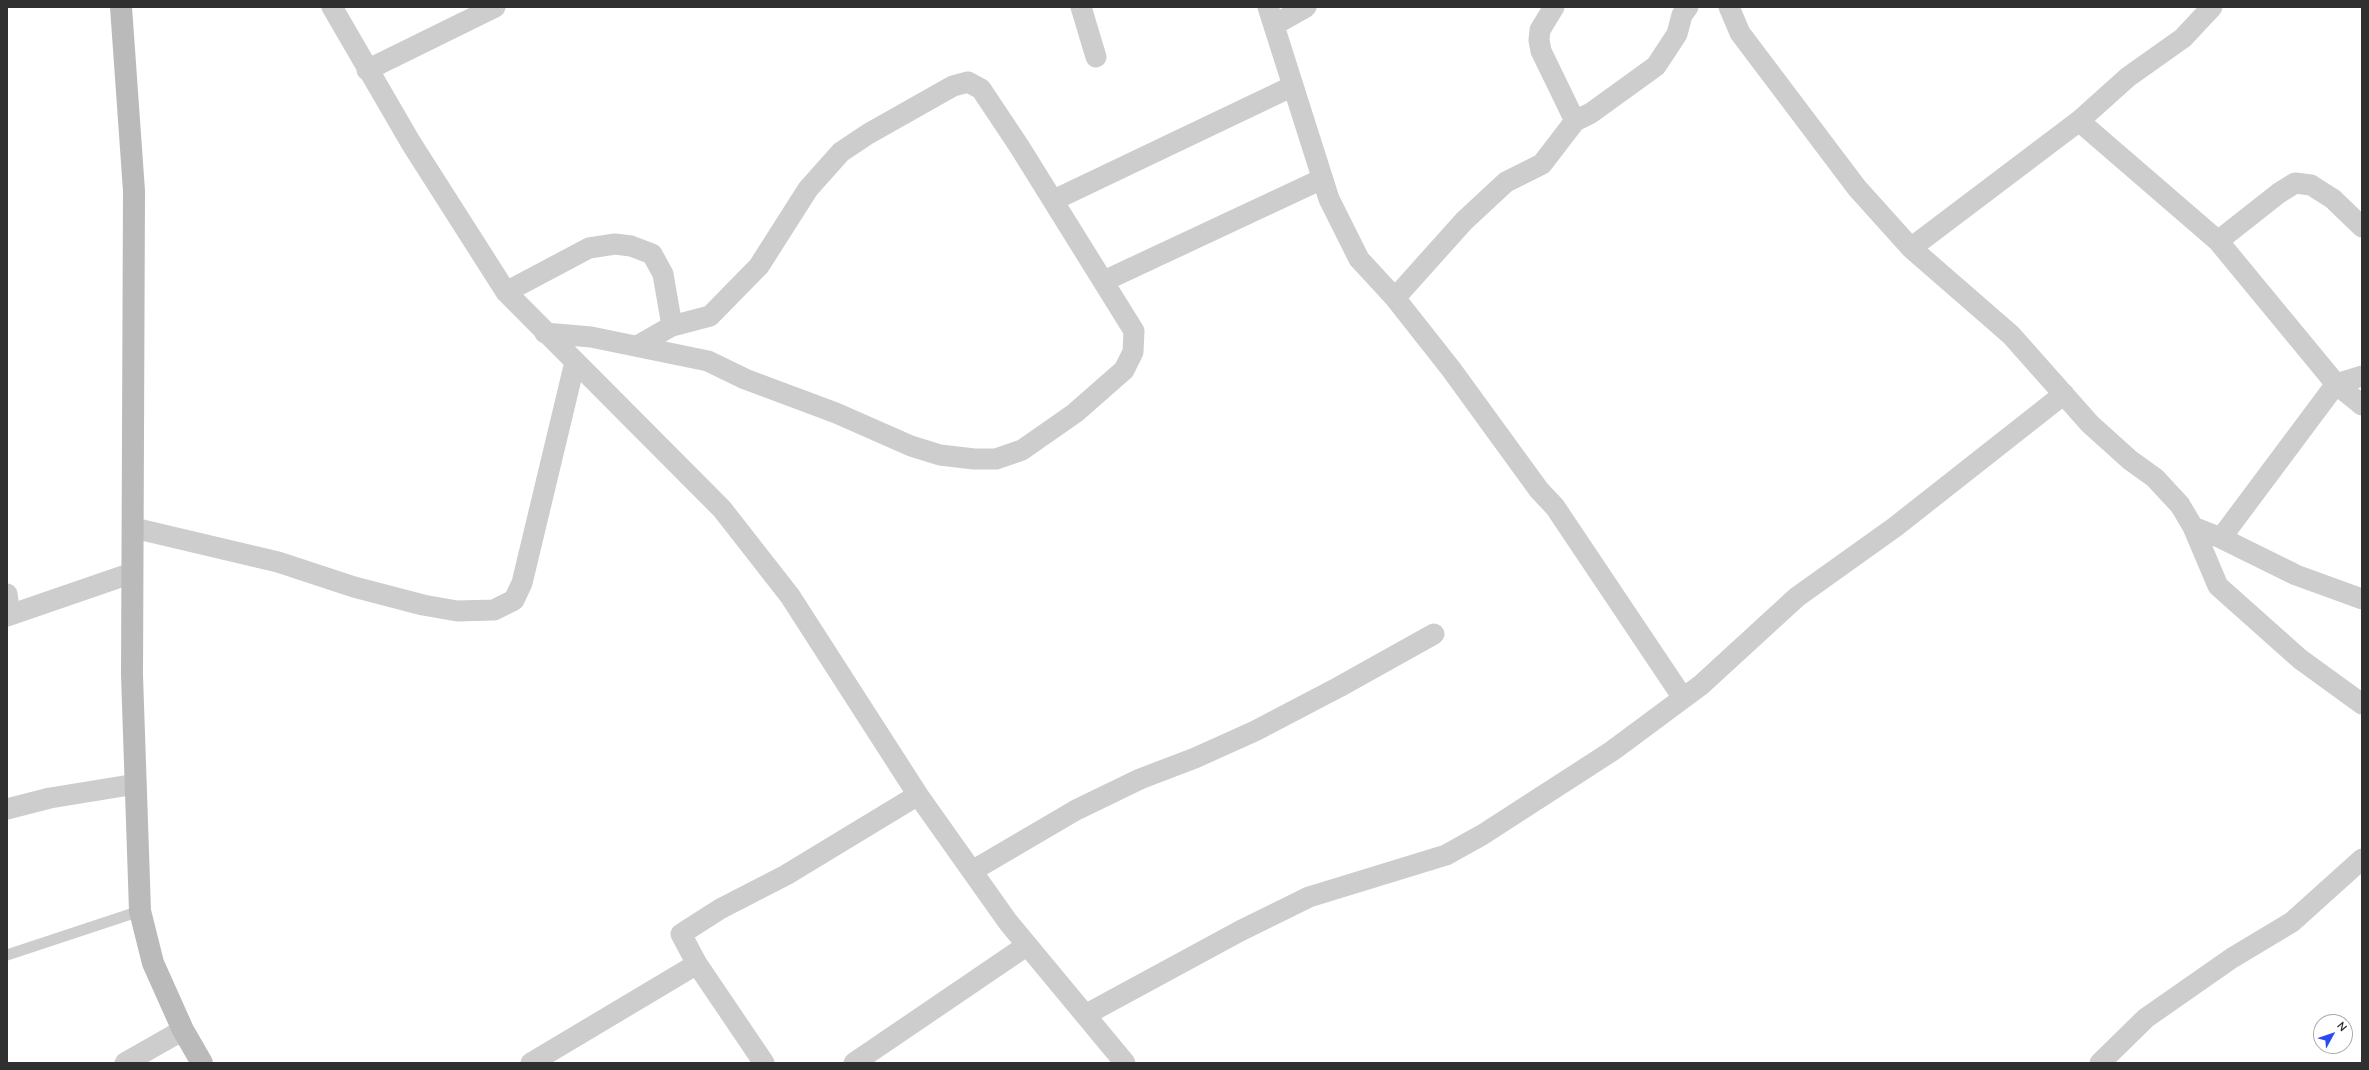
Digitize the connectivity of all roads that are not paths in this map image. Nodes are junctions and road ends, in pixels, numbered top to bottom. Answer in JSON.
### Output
{"nodes":[{"id":1,"x":121,"y":7,"type":"edge"},
{"id":2,"x":332,"y":7,"type":"edge"},
{"id":3,"x":495,"y":7,"type":"edge"},
{"id":4,"x":1081,"y":7,"type":"edge"},
{"id":5,"x":1306,"y":7,"type":"edge"},
{"id":6,"x":1554,"y":7,"type":"edge"},
{"id":7,"x":1688,"y":7,"type":"edge"},
{"id":8,"x":1729,"y":7,"type":"edge"},
{"id":9,"x":2212,"y":7,"type":"edge"},
{"id":10,"x":1271,"y":16,"type":"edge"},
{"id":11,"x":1096,"y":57,"type":"dead end"},
{"id":12,"x":367,"y":70,"type":"junction"},
{"id":13,"x":1293,"y":86,"type":"junction"},
{"id":14,"x":1575,"y":121,"type":"junction"},
{"id":15,"x":2079,"y":121,"type":"junction"},
{"id":16,"x":1322,"y":179,"type":"junction"},
{"id":17,"x":1054,"y":200,"type":"junction"},
{"id":18,"x":2362,"y":227,"type":"edge"},
{"id":19,"x":2218,"y":241,"type":"junction"},
{"id":20,"x":1911,"y":248,"type":"junction"},
{"id":21,"x":1104,"y":281,"type":"junction"},
{"id":22,"x":506,"y":292,"type":"junction"},
{"id":23,"x":1395,"y":298,"type":"junction"},
{"id":24,"x":672,"y":326,"type":"junction"},
{"id":25,"x":545,"y":333,"type":"junction"},
{"id":26,"x":637,"y":346,"type":"junction"},
{"id":27,"x":575,"y":362,"type":"junction"},
{"id":28,"x":2362,"y":376,"type":"edge"},
{"id":29,"x":2336,"y":384,"type":"junction"},
{"id":30,"x":2064,"y":394,"type":"junction"},
{"id":31,"x":2362,"y":405,"type":"edge"},
{"id":32,"x":2193,"y":527,"type":"junction"},
{"id":33,"x":134,"y":528,"type":"junction"},
{"id":34,"x":2222,"y":538,"type":"junction"},
{"id":35,"x":132,"y":573,"type":"junction"},
{"id":36,"x":7,"y":594,"type":"edge"},
{"id":37,"x":2362,"y":599,"type":"edge"},
{"id":38,"x":9,"y":615,"type":"edge"},
{"id":39,"x":1434,"y":634,"type":"dead end"},
{"id":40,"x":1683,"y":698,"type":"junction"},
{"id":41,"x":2362,"y":704,"type":"edge"},
{"id":42,"x":136,"y":784,"type":"junction"},
{"id":43,"x":918,"y":795,"type":"junction"},
{"id":44,"x":7,"y":809,"type":"edge"},
{"id":45,"x":2362,"y":859,"type":"edge"},
{"id":46,"x":972,"y":871,"type":"junction"},
{"id":47,"x":140,"y":911,"type":"junction"},
{"id":48,"x":1026,"y":946,"type":"junction"},
{"id":49,"x":7,"y":956,"type":"edge"},
{"id":50,"x":697,"y":964,"type":"junction"},
{"id":51,"x":1085,"y":1015,"type":"junction"},
{"id":52,"x":183,"y":1030,"type":"junction"},
{"id":53,"x":1118,"y":1061,"type":"edge"},
{"id":54,"x":125,"y":1063,"type":"edge"},
{"id":55,"x":202,"y":1063,"type":"edge"},
{"id":56,"x":531,"y":1063,"type":"edge"},
{"id":57,"x":764,"y":1063,"type":"edge"},
{"id":58,"x":854,"y":1063,"type":"edge"},
{"id":59,"x":2100,"y":1063,"type":"edge"}],
"edges":[{"from":1,"to":33,"type":"street"},
{"from":2,"to":12,"type":"street"},
{"from":3,"to":12,"type":"street"},
{"from":4,"to":11,"type":"street"},
{"from":5,"to":10,"type":"street"},
{"from":6,"to":14,"type":"street"},
{"from":7,"to":14,"type":"street"},
{"from":8,"to":20,"type":"street"},
{"from":9,"to":15,"type":"street"},
{"from":10,"to":13,"type":"street"},
{"from":12,"to":22,"type":"street"},
{"from":13,"to":16,"type":"street"},
{"from":13,"to":17,"type":"street"},
{"from":14,"to":23,"type":"street"},
{"from":15,"to":19,"type":"street"},
{"from":15,"to":20,"type":"street"},
{"from":16,"to":21,"type":"street"},
{"from":16,"to":23,"type":"street"},
{"from":17,"to":21,"type":"street"},
{"from":17,"to":24,"type":"street"},
{"from":18,"to":19,"type":"street"},
{"from":19,"to":29,"type":"street"},
{"from":20,"to":30,"type":"street"},
{"from":21,"to":26,"type":"street"},
{"from":22,"to":24,"type":"street"},
{"from":22,"to":25,"type":"street"},
{"from":23,"to":40,"type":"street"},
{"from":24,"to":26,"type":"street"},
{"from":25,"to":26,"type":"street"},
{"from":25,"to":27,"type":"street"},
{"from":27,"to":33,"type":"street"},
{"from":27,"to":43,"type":"street"},
{"from":28,"to":29,"type":"street"},
{"from":29,"to":31,"type":"street"},
{"from":29,"to":34,"type":"street"},
{"from":30,"to":32,"type":"street"},
{"from":30,"to":40,"type":"street"},
{"from":32,"to":34,"type":"street"},
{"from":32,"to":41,"type":"street"},
{"from":33,"to":35,"type":"street"},
{"from":34,"to":37,"type":"street"},
{"from":35,"to":38,"type":"street"},
{"from":35,"to":42,"type":"street"},
{"from":36,"to":38,"type":"street"},
{"from":39,"to":46,"type":"street"},
{"from":40,"to":51,"type":"street"},
{"from":42,"to":44,"type":"street"},
{"from":42,"to":47,"type":"street"},
{"from":43,"to":46,"type":"street"},
{"from":43,"to":50,"type":"street"},
{"from":45,"to":59,"type":"street"},
{"from":46,"to":48,"type":"street"},
{"from":47,"to":49,"type":"lane"},
{"from":47,"to":52,"type":"street"},
{"from":48,"to":51,"type":"street"},
{"from":48,"to":58,"type":"street"},
{"from":50,"to":56,"type":"street"},
{"from":50,"to":57,"type":"street"},
{"from":51,"to":53,"type":"street"},
{"from":52,"to":54,"type":"street"},
{"from":52,"to":55,"type":"street"}]}
